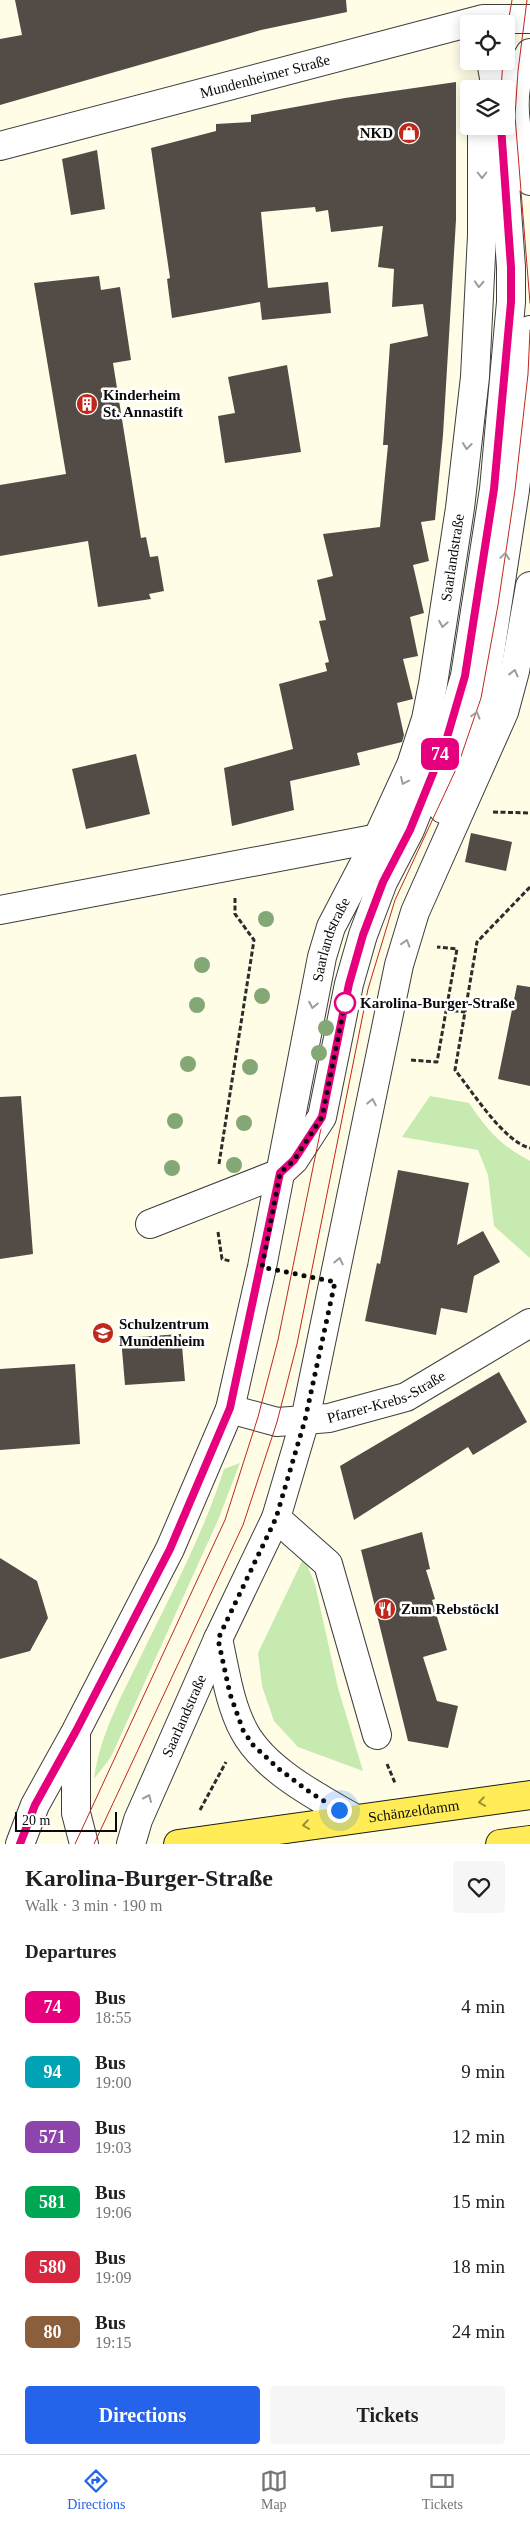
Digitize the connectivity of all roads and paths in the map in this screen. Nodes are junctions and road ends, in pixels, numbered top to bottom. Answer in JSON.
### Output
{"nodes":[{"id":1,"x":515,"y":18,"type":"edge"},
{"id":2,"x":530,"y":19,"type":"edge"},
{"id":3,"x":460,"y":23,"type":"edge"},
{"id":4,"x":530,"y":53,"type":"edge"},
{"id":5,"x":515,"y":116,"type":"edge"},
{"id":6,"x":482,"y":135,"type":"edge"},
{"id":7,"x":509,"y":135,"type":"edge"},
{"id":8,"x":510,"y":135,"type":"edge"},
{"id":9,"x":511,"y":135,"type":"edge"},
{"id":10,"x":0,"y":146,"type":"edge"},
{"id":11,"x":530,"y":181,"type":"edge"},
{"id":12,"x":530,"y":303,"type":"edge"},
{"id":13,"x":530,"y":330,"type":"edge"},
{"id":14,"x":530,"y":586,"type":"edge"},
{"id":15,"x":448,"y":818,"type":"junction"},
{"id":16,"x":410,"y":830,"type":"junction"},
{"id":17,"x":377,"y":839,"type":"junction"},
{"id":18,"x":236,"y":865,"type":"junction"},
{"id":19,"x":530,"y":887,"type":"edge"},
{"id":20,"x":0,"y":910,"type":"edge"},
{"id":21,"x":433,"y":947,"type":"dead end"},
{"id":22,"x":446,"y":1010,"type":"junction"},
{"id":23,"x":465,"y":1012,"type":"junction"},
{"id":24,"x":410,"y":1060,"type":"dead end"},
{"id":25,"x":530,"y":1148,"type":"edge"},
{"id":26,"x":280,"y":1173,"type":"junction"},
{"id":27,"x":212,"y":1200,"type":"junction"},
{"id":28,"x":150,"y":1224,"type":"dead end"},
{"id":29,"x":262,"y":1267,"type":"junction"},
{"id":30,"x":530,"y":1323,"type":"edge"},
{"id":31,"x":230,"y":1408,"type":"junction"},
{"id":32,"x":305,"y":1420,"type":"junction"},
{"id":33,"x":276,"y":1518,"type":"junction"},
{"id":34,"x":218,"y":1639,"type":"junction"},
{"id":35,"x":243,"y":1730,"type":"junction"},
{"id":36,"x":76,"y":1731,"type":"junction"},
{"id":37,"x":377,"y":1735,"type":"dead end"},
{"id":38,"x":386,"y":1762,"type":"dead end"},
{"id":39,"x":393,"y":1777,"type":"dead end"},
{"id":40,"x":530,"y":1795,"type":"edge"},
{"id":41,"x":354,"y":1818,"type":"junction"},
{"id":42,"x":530,"y":1840,"type":"edge"},
{"id":43,"x":185,"y":1843,"type":"edge"},
{"id":44,"x":20,"y":1844,"type":"edge"},
{"id":45,"x":84,"y":1844,"type":"edge"},
{"id":46,"x":131,"y":1844,"type":"edge"},
{"id":47,"x":500,"y":1844,"type":"edge"}],
"edges":[{"from":1,"to":2,"type":"street","name":"Mundenheimer Straße"},
{"from":3,"to":10,"type":"street","name":"Mundenheimer Straße"},
{"from":4,"to":5,"type":"street"},
{"from":6,"to":17,"type":"street","name":"Saarlandstraße","one_way":true},
{"from":7,"to":16,"type":"street"},
{"from":8,"to":12,"type":"street"},
{"from":9,"to":11,"type":"street"},
{"from":15,"to":13,"type":"street","one_way":true},
{"from":15,"to":14,"type":"street","name":"Saarlandstraße","one_way":true},
{"from":15,"to":16,"type":"street"},
{"from":32,"to":15,"type":"street","name":"Saarlandstraße","one_way":true},
{"from":16,"to":17,"type":"street"},
{"from":16,"to":26,"type":"street"},
{"from":17,"to":18,"type":"street"},
{"from":17,"to":26,"type":"street","name":"Saarlandstraße","one_way":true},
{"from":18,"to":20,"type":"street"},
{"from":18,"to":27,"type":"path"},
{"from":19,"to":23,"type":"path"},
{"from":21,"to":22,"type":"path"},
{"from":22,"to":23,"type":"path"},
{"from":22,"to":24,"type":"path"},
{"from":23,"to":25,"type":"path"},
{"from":26,"to":27,"type":"street"},
{"from":26,"to":29,"type":"street","name":"Saarlandstraße"},
{"from":27,"to":28,"type":"street"},
{"from":27,"to":29,"type":"path"},
{"from":29,"to":31,"type":"street","name":"Saarlandstraße"},
{"from":30,"to":32,"type":"street","name":"Pfarrer-Krebs-Straße"},
{"from":31,"to":32,"type":"street","name":"Pfarrer-Krebs-Straße"},
{"from":31,"to":36,"type":"street","name":"Saarlandstraße"},
{"from":32,"to":33,"type":"street","name":"Saarlandstraße"},
{"from":33,"to":34,"type":"street","name":"Saarlandstraße"},
{"from":33,"to":37,"type":"street"},
{"from":34,"to":35,"type":"street"},
{"from":46,"to":34,"type":"street","name":"Saarlandstraße","one_way":true},
{"from":35,"to":41,"type":"street"},
{"from":35,"to":43,"type":"path"},
{"from":36,"to":44,"type":"street","name":"Saarlandstraße"},
{"from":36,"to":45,"type":"street","name":"Saarlandstraße"},
{"from":38,"to":39,"type":"path"},
{"from":40,"to":41,"type":"main road","name":"Schänzeldamm","one_way":true},
{"from":41,"to":43,"type":"main road","name":"Schänzeldamm","one_way":true},
{"from":42,"to":47,"type":"main road"}]}
